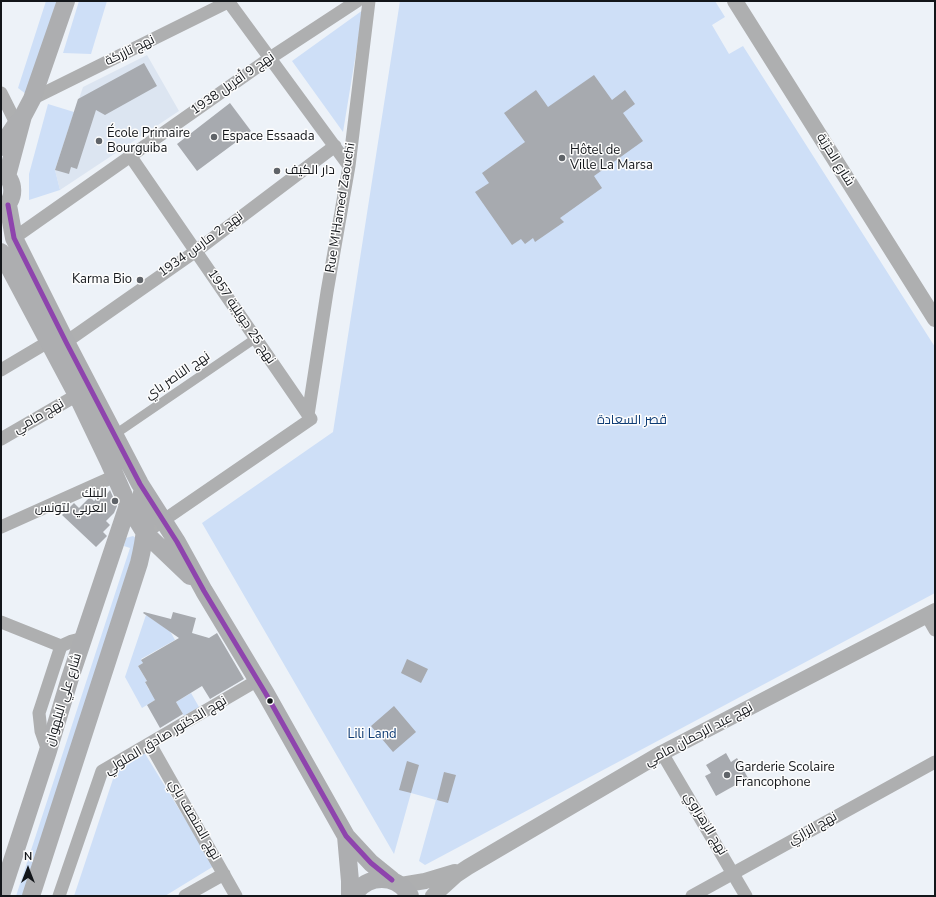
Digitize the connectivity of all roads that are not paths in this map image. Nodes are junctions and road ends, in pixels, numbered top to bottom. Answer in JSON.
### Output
{"nodes":[{"id":1,"x":66,"y":1,"type":"edge"},
{"id":2,"x":228,"y":1,"type":"edge"},
{"id":3,"x":357,"y":1,"type":"edge"},
{"id":4,"x":369,"y":1,"type":"edge"},
{"id":5,"x":735,"y":1,"type":"edge"},
{"id":6,"x":270,"y":58,"type":"junction"},
{"id":7,"x":1,"y":93,"type":"edge"},
{"id":8,"x":32,"y":99,"type":"junction"},
{"id":9,"x":15,"y":125,"type":"edge"},
{"id":10,"x":335,"y":146,"type":"junction"},
{"id":11,"x":1,"y":147,"type":"edge"},
{"id":12,"x":131,"y":156,"type":"junction"},
{"id":13,"x":349,"y":166,"type":"junction"},
{"id":14,"x":4,"y":173,"type":"edge"},
{"id":15,"x":4,"y":208,"type":"edge"},
{"id":16,"x":14,"y":238,"type":"junction"},
{"id":17,"x":196,"y":250,"type":"junction"},
{"id":18,"x":2,"y":258,"type":"edge"},
{"id":19,"x":935,"y":319,"type":"edge"},
{"id":20,"x":256,"y":338,"type":"junction"},
{"id":21,"x":57,"y":342,"type":"junction"},
{"id":22,"x":1,"y":370,"type":"edge"},
{"id":23,"x":77,"y":395,"type":"junction"},
{"id":24,"x":310,"y":417,"type":"junction"},
{"id":25,"x":114,"y":435,"type":"junction"},
{"id":26,"x":1,"y":439,"type":"edge"},
{"id":27,"x":115,"y":476,"type":"junction"},
{"id":28,"x":140,"y":484,"type":"junction"},
{"id":29,"x":128,"y":505,"type":"junction"},
{"id":30,"x":163,"y":521,"type":"junction"},
{"id":31,"x":2,"y":524,"type":"edge"},
{"id":32,"x":120,"y":531,"type":"junction"},
{"id":33,"x":146,"y":533,"type":"junction"},
{"id":34,"x":177,"y":542,"type":"junction"},
{"id":35,"x":204,"y":591,"type":"junction"},
{"id":36,"x":931,"y":614,"type":"edge"},
{"id":37,"x":1,"y":622,"type":"edge"},
{"id":38,"x":935,"y":630,"type":"edge"},
{"id":39,"x":84,"y":638,"type":"junction"},
{"id":40,"x":61,"y":646,"type":"junction"},
{"id":41,"x":258,"y":680,"type":"junction"},
{"id":42,"x":150,"y":744,"type":"junction"},
{"id":43,"x":48,"y":751,"type":"junction"},
{"id":44,"x":662,"y":753,"type":"junction"},
{"id":45,"x":935,"y":762,"type":"edge"},
{"id":46,"x":346,"y":836,"type":"junction"},
{"id":47,"x":468,"y":867,"type":"junction"},
{"id":48,"x":733,"y":873,"type":"junction"},
{"id":49,"x":224,"y":874,"type":"junction"},
{"id":50,"x":401,"y":887,"type":"edge"},
{"id":51,"x":1,"y":895,"type":"edge"},
{"id":52,"x":30,"y":896,"type":"edge"},
{"id":53,"x":59,"y":896,"type":"edge"},
{"id":54,"x":185,"y":896,"type":"edge"},
{"id":55,"x":236,"y":896,"type":"edge"},
{"id":56,"x":350,"y":896,"type":"edge"},
{"id":57,"x":353,"y":896,"type":"edge"},
{"id":58,"x":433,"y":896,"type":"edge"},
{"id":59,"x":692,"y":896,"type":"edge"},
{"id":60,"x":746,"y":896,"type":"edge"}],
"edges":[{"from":1,"to":8,"type":"main road"},
{"from":2,"to":6,"type":"street"},
{"from":2,"to":8,"type":"street","name":"نهج تازركة"},
{"from":3,"to":6,"type":"street","name":"نهج 9 أفريل 1938"},
{"from":4,"to":13,"type":"street","name":"Rue M'Hamed Zaouchi"},
{"from":5,"to":19,"type":"street","name":"شارع الحرّيّة"},
{"from":6,"to":10,"type":"street"},
{"from":6,"to":12,"type":"street","name":"نهج 9 أفريل 1938"},
{"from":7,"to":9,"type":"street"},
{"from":8,"to":9,"type":"main road"},
{"from":9,"to":11,"type":"main road"},
{"from":9,"to":14,"type":"main road"},
{"from":10,"to":13,"type":"street"},
{"from":10,"to":17,"type":"street","name":"نهج 2 مارس 1934"},
{"from":12,"to":16,"type":"street","name":"نهج 9 أفريل 1938"},
{"from":12,"to":17,"type":"street","name":"نهج 25 جويلية 1957"},
{"from":13,"to":24,"type":"street","name":"Rue M'Hamed Zaouchi"},
{"from":14,"to":15,"type":"main road"},
{"from":15,"to":16,"type":"main road"},
{"from":16,"to":21,"type":"main road"},
{"from":17,"to":20,"type":"street","name":"نهج 25 جويلية 1957"},
{"from":17,"to":21,"type":"street","name":"نهج 2 مارس 1934"},
{"from":18,"to":21,"type":"main road"},
{"from":20,"to":24,"type":"street","name":"نهج 25 جويلية 1957"},
{"from":20,"to":25,"type":"street","name":"نهج الناصر باي"},
{"from":21,"to":22,"type":"street","name":"نهج 2 مارس 1934"},
{"from":21,"to":23,"type":"main road"},
{"from":21,"to":25,"type":"main road"},
{"from":23,"to":26,"type":"street","name":"نهج مامي"},
{"from":23,"to":27,"type":"main road"},
{"from":24,"to":30,"type":"street"},
{"from":25,"to":28,"type":"main road"},
{"from":27,"to":29,"type":"main road"},
{"from":27,"to":31,"type":"street"},
{"from":28,"to":30,"type":"main road"},
{"from":28,"to":33,"type":"main road"},
{"from":29,"to":32,"type":"main road","name":"شارع علي البلهوان"},
{"from":29,"to":33,"type":"main road"},
{"from":30,"to":33,"type":"street"},
{"from":30,"to":34,"type":"main road"},
{"from":32,"to":33,"type":"main road"},
{"from":32,"to":39,"type":"main road","name":"شارع علي البلهوان"},
{"from":33,"to":34,"type":"main road"},
{"from":33,"to":35,"type":"main road"},
{"from":33,"to":52,"type":"main road"},
{"from":34,"to":35,"type":"main road"},
{"from":35,"to":41,"type":"main road"},
{"from":36,"to":38,"type":"street"},
{"from":36,"to":44,"type":"street","name":"نهج عبد الرحمان مامي"},
{"from":37,"to":40,"type":"street"},
{"from":39,"to":40,"type":"street"},
{"from":39,"to":43,"type":"main road","name":"شارع علي البلهوان"},
{"from":40,"to":43,"type":"street"},
{"from":41,"to":42,"type":"street","name":"نهج الدكتور صادق الملولي"},
{"from":41,"to":46,"type":"main road"},
{"from":42,"to":49,"type":"street","name":"نهج المنصف باي"},
{"from":42,"to":53,"type":"street","name":"نهج الدكتور صادق الملولي"},
{"from":43,"to":51,"type":"main road","name":"شارع علي البلهوان"},
{"from":44,"to":47,"type":"street","name":"نهج عبد الرحمان مامي"},
{"from":44,"to":48,"type":"street","name":"نهج الزهراوي"},
{"from":45,"to":48,"type":"street","name":"نهج الرازي"},
{"from":46,"to":50,"type":"main road"},
{"from":46,"to":56,"type":"main road"},
{"from":47,"to":50,"type":"street"},
{"from":47,"to":58,"type":"street"},
{"from":48,"to":59,"type":"street","name":"نهج الرازي"},
{"from":48,"to":60,"type":"street","name":"نهج الزهراوي"},
{"from":49,"to":54,"type":"street"},
{"from":49,"to":55,"type":"street","name":"نهج المنصف باي"},
{"from":50,"to":57,"type":"main road"}]}
